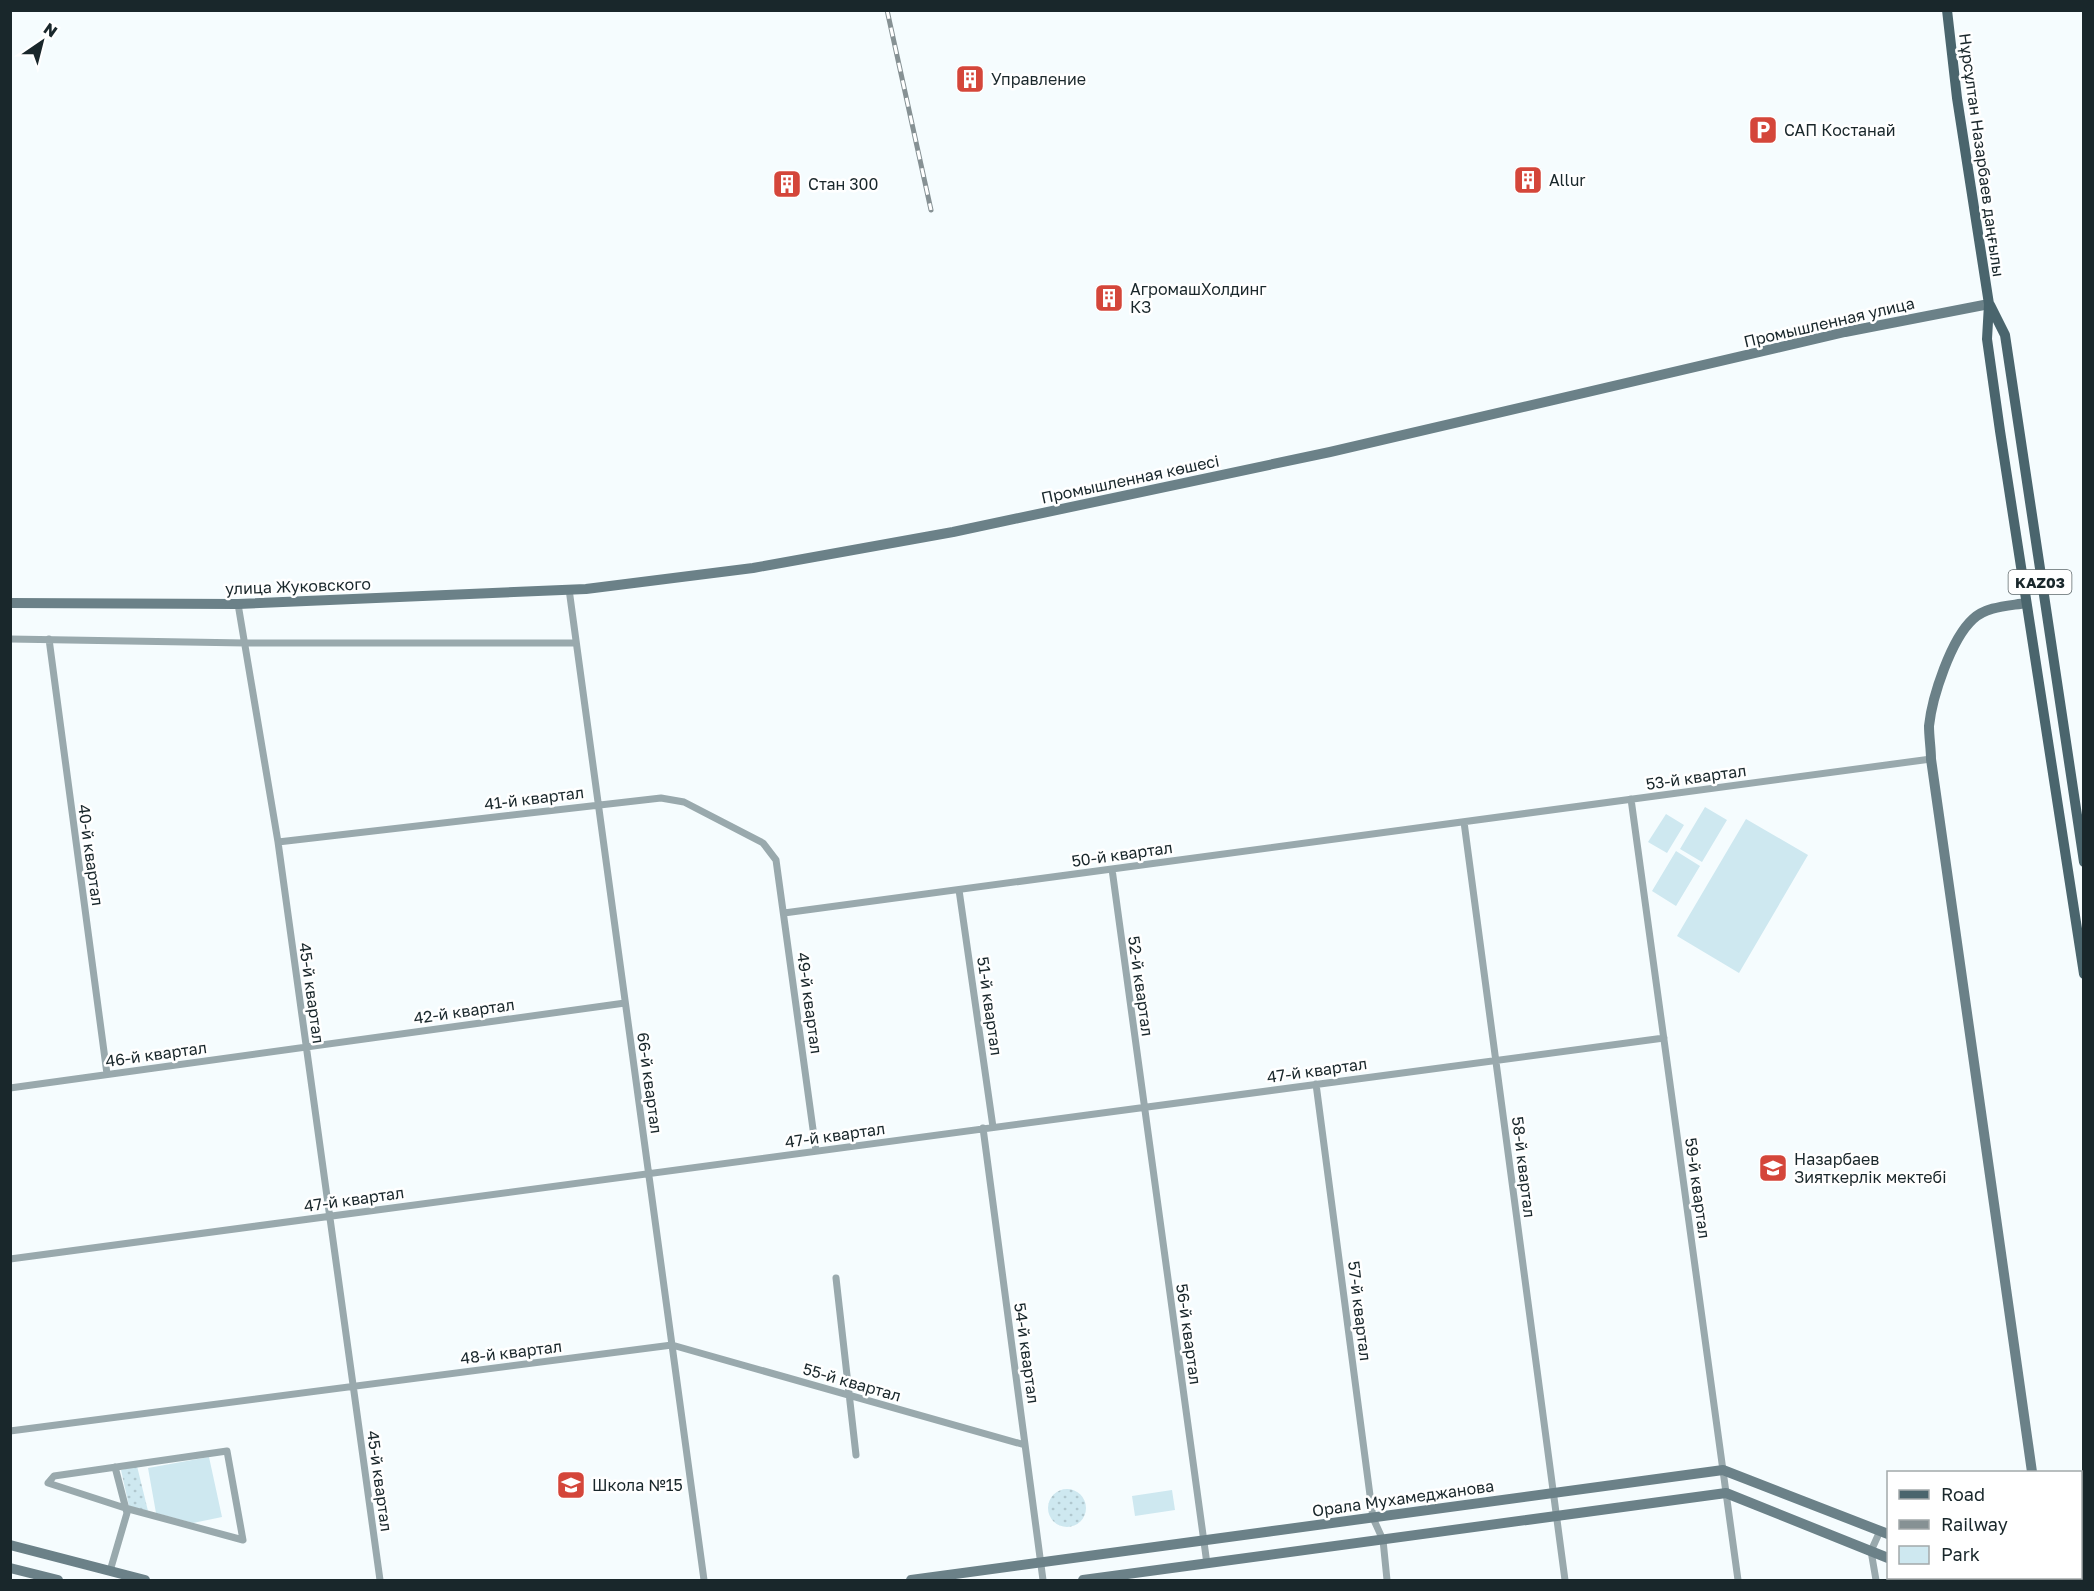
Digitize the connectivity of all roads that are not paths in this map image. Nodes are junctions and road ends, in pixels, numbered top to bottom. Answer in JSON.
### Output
{"nodes":[{"id":1,"x":1947,"y":10,"type":"edge"},
{"id":2,"x":1989,"y":304,"type":"junction"},
{"id":3,"x":1677,"y":372,"type":"joint"},
{"id":4,"x":586,"y":589,"type":"joint"},
{"id":5,"x":569,"y":590,"type":"junction"},
{"id":6,"x":2043,"y":599,"type":"junction"},
{"id":7,"x":10,"y":603,"type":"edge"},
{"id":8,"x":2026,"y":603,"type":"junction"},
{"id":9,"x":238,"y":604,"type":"junction"},
{"id":10,"x":10,"y":639,"type":"edge"},
{"id":11,"x":48,"y":639,"type":"junction"},
{"id":12,"x":244,"y":643,"type":"junction"},
{"id":13,"x":576,"y":643,"type":"junction"},
{"id":14,"x":1931,"y":759,"type":"junction"},
{"id":15,"x":1631,"y":799,"type":"junction"},
{"id":16,"x":597,"y":805,"type":"junction"},
{"id":17,"x":1464,"y":822,"type":"junction"},
{"id":18,"x":278,"y":842,"type":"junction"},
{"id":19,"x":776,"y":860,"type":"joint"},
{"id":20,"x":2084,"y":862,"type":"edge"},
{"id":21,"x":1112,"y":869,"type":"junction"},
{"id":22,"x":959,"y":890,"type":"junction"},
{"id":23,"x":784,"y":913,"type":"junction"},
{"id":24,"x":2084,"y":974,"type":"edge"},
{"id":25,"x":625,"y":1002,"type":"junction"},
{"id":26,"x":1664,"y":1038,"type":"junction"},
{"id":27,"x":306,"y":1047,"type":"junction"},
{"id":28,"x":1496,"y":1060,"type":"junction"},
{"id":29,"x":107,"y":1074,"type":"junction"},
{"id":30,"x":1317,"y":1084,"type":"junction"},
{"id":31,"x":10,"y":1088,"type":"edge"},
{"id":32,"x":1144,"y":1107,"type":"junction"},
{"id":33,"x":993,"y":1127,"type":"junction"},
{"id":34,"x":983,"y":1128,"type":"junction"},
{"id":35,"x":816,"y":1151,"type":"junction"},
{"id":36,"x":648,"y":1173,"type":"junction"},
{"id":37,"x":330,"y":1216,"type":"junction"},
{"id":38,"x":10,"y":1258,"type":"edge"},
{"id":39,"x":836,"y":1278,"type":"dead end"},
{"id":40,"x":672,"y":1345,"type":"junction"},
{"id":41,"x":353,"y":1386,"type":"junction"},
{"id":42,"x":850,"y":1395,"type":"junction"},
{"id":43,"x":10,"y":1431,"type":"edge"},
{"id":44,"x":1025,"y":1445,"type":"junction"},
{"id":45,"x":856,"y":1455,"type":"dead end"},
{"id":46,"x":115,"y":1467,"type":"junction"},
{"id":47,"x":1723,"y":1470,"type":"junction"},
{"id":48,"x":2032,"y":1471,"type":"edge"},
{"id":49,"x":1553,"y":1493,"type":"junction"},
{"id":50,"x":1726,"y":1493,"type":"junction"},
{"id":51,"x":125,"y":1508,"type":"junction"},
{"id":52,"x":1557,"y":1516,"type":"junction"},
{"id":53,"x":1373,"y":1518,"type":"junction"},
{"id":54,"x":1884,"y":1532,"type":"edge"},
{"id":55,"x":1383,"y":1540,"type":"junction"},
{"id":56,"x":1203,"y":1541,"type":"junction"},
{"id":57,"x":10,"y":1545,"type":"edge"},
{"id":58,"x":1871,"y":1551,"type":"junction"},
{"id":59,"x":1887,"y":1558,"type":"edge"},
{"id":60,"x":1041,"y":1563,"type":"junction"},
{"id":61,"x":1207,"y":1564,"type":"junction"},
{"id":62,"x":10,"y":1568,"type":"edge"},
{"id":63,"x":110,"y":1571,"type":"junction"},
{"id":64,"x":58,"y":1581,"type":"edge"},
{"id":65,"x":145,"y":1581,"type":"edge"},
{"id":66,"x":380,"y":1581,"type":"edge"},
{"id":67,"x":704,"y":1581,"type":"edge"},
{"id":68,"x":911,"y":1581,"type":"edge"},
{"id":69,"x":1043,"y":1581,"type":"edge"},
{"id":70,"x":1083,"y":1581,"type":"edge"},
{"id":71,"x":1387,"y":1581,"type":"edge"},
{"id":72,"x":1565,"y":1581,"type":"edge"},
{"id":73,"x":1738,"y":1581,"type":"edge"},
{"id":74,"x":1876,"y":1581,"type":"edge"}],
"edges":[{"from":1,"to":2,"type":"main road","name":"Нұрсұлтан Назарбаев даңғылы","number":"KАZ03"},
{"from":2,"to":3,"type":"street","name":"Промышленная улица"},
{"from":2,"to":6,"type":"main road","name":"Нұрсұлтан Назарбаев даңғылы","number":"KАZ03"},
{"from":2,"to":8,"type":"main road","name":"Нұрсұлтан Назарбаев даңғылы","number":"KАZ03"},
{"from":3,"to":4,"type":"street","name":"Промышленная көшесі"},
{"from":4,"to":5,"type":"street","name":"улица Жуковского"},
{"from":5,"to":9,"type":"street","name":"улица Жуковского"},
{"from":5,"to":13,"type":"street","name":"66-й квартал"},
{"from":6,"to":8,"type":"main road"},
{"from":6,"to":20,"type":"main road","name":"Нұрсұлтан Назарбаев даңғылы","number":"KАZ03"},
{"from":7,"to":9,"type":"street","name":"улица Жуковского"},
{"from":8,"to":14,"type":"street"},
{"from":8,"to":24,"type":"main road","name":"Нұрсұлтан Назарбаев даңғылы","number":"KАZ03"},
{"from":9,"to":12,"type":"street","name":"45-й квартал"},
{"from":10,"to":11,"type":"street"},
{"from":11,"to":12,"type":"street"},
{"from":11,"to":29,"type":"street","name":"40-й квартал"},
{"from":12,"to":13,"type":"street"},
{"from":12,"to":18,"type":"street","name":"45-й квартал"},
{"from":13,"to":16,"type":"street","name":"66-й квартал"},
{"from":14,"to":15,"type":"street","name":"53-й квартал"},
{"from":14,"to":48,"type":"street"},
{"from":15,"to":17,"type":"street","name":"53-й квартал"},
{"from":15,"to":26,"type":"street","name":"59-й квартал"},
{"from":16,"to":18,"type":"street","name":"41-й квартал"},
{"from":16,"to":19,"type":"street","name":"41-й квартал"},
{"from":16,"to":25,"type":"street","name":"66-й квартал"},
{"from":17,"to":21,"type":"street","name":"50-й квартал"},
{"from":17,"to":28,"type":"street","name":"58-й квартал"},
{"from":18,"to":27,"type":"street","name":"45-й квартал"},
{"from":19,"to":23,"type":"street","name":"49-й квартал"},
{"from":21,"to":22,"type":"street","name":"50-й квартал"},
{"from":21,"to":32,"type":"street","name":"52-й квартал"},
{"from":22,"to":23,"type":"street","name":"50-й квартал"},
{"from":22,"to":33,"type":"street","name":"51-й квартал"},
{"from":23,"to":35,"type":"street","name":"49-й квартал"},
{"from":25,"to":27,"type":"street","name":"42-й квартал"},
{"from":25,"to":36,"type":"street","name":"66-й квартал"},
{"from":26,"to":28,"type":"street","name":"47-й квартал"},
{"from":26,"to":47,"type":"street","name":"59-й квартал"},
{"from":27,"to":29,"type":"street","name":"46-й квартал"},
{"from":27,"to":37,"type":"street","name":"45-й квартал"},
{"from":28,"to":30,"type":"street","name":"47-й квартал"},
{"from":28,"to":49,"type":"street","name":"58-й квартал"},
{"from":29,"to":31,"type":"street","name":"46-й квартал"},
{"from":30,"to":32,"type":"street","name":"47-й квартал"},
{"from":30,"to":53,"type":"street","name":"57-й квартал"},
{"from":32,"to":33,"type":"street","name":"47-й квартал"},
{"from":32,"to":56,"type":"street","name":"56-й квартал"},
{"from":33,"to":34,"type":"street","name":"47-й квартал"},
{"from":34,"to":35,"type":"street","name":"47-й квартал"},
{"from":34,"to":44,"type":"street","name":"54-й квартал"},
{"from":35,"to":36,"type":"street","name":"47-й квартал"},
{"from":36,"to":37,"type":"street","name":"47-й квартал"},
{"from":36,"to":40,"type":"street","name":"66-й квартал"},
{"from":37,"to":38,"type":"street","name":"47-й квартал"},
{"from":37,"to":41,"type":"street","name":"45-й квартал"},
{"from":39,"to":42,"type":"street"},
{"from":40,"to":41,"type":"street","name":"48-й квартал"},
{"from":40,"to":42,"type":"street","name":"55-й квартал"},
{"from":40,"to":67,"type":"street","name":"66-й квартал"},
{"from":41,"to":43,"type":"street"},
{"from":41,"to":66,"type":"street","name":"45-й квартал"},
{"from":42,"to":44,"type":"street","name":"55-й квартал"},
{"from":42,"to":45,"type":"street"},
{"from":44,"to":60,"type":"street","name":"54-й квартал"},
{"from":46,"to":51,"type":"street"},
{"from":46,"to":51,"type":"street"},
{"from":46,"to":51,"type":"street"},
{"from":47,"to":49,"type":"street","name":"Орала Мухамеджанова"},
{"from":47,"to":50,"type":"street","name":"59-й квартал"},
{"from":47,"to":54,"type":"street","name":"Орала Мухамеджанова"},
{"from":49,"to":52,"type":"street","name":"58-й квартал"},
{"from":49,"to":53,"type":"street","name":"Орала Мухамеджанова"},
{"from":50,"to":52,"type":"street"},
{"from":50,"to":58,"type":"street"},
{"from":50,"to":73,"type":"street","name":"59-й квартал"},
{"from":51,"to":63,"type":"street"},
{"from":52,"to":55,"type":"street"},
{"from":52,"to":72,"type":"street","name":"58-й квартал"},
{"from":53,"to":55,"type":"street","name":"57-й квартал"},
{"from":53,"to":56,"type":"street","name":"Орала Мухамеджанова"},
{"from":54,"to":58,"type":"street"},
{"from":55,"to":61,"type":"street"},
{"from":55,"to":71,"type":"street","name":"57-й квартал"},
{"from":56,"to":60,"type":"street","name":"Орала Мухамеджанова"},
{"from":56,"to":61,"type":"street","name":"56-й квартал"},
{"from":57,"to":63,"type":"street"},
{"from":58,"to":59,"type":"street"},
{"from":58,"to":74,"type":"street"},
{"from":60,"to":68,"type":"street","name":"Орала Мухамеджанова"},
{"from":60,"to":69,"type":"street","name":"54-й квартал"},
{"from":61,"to":70,"type":"street"},
{"from":62,"to":64,"type":"street"},
{"from":63,"to":65,"type":"street"}]}
